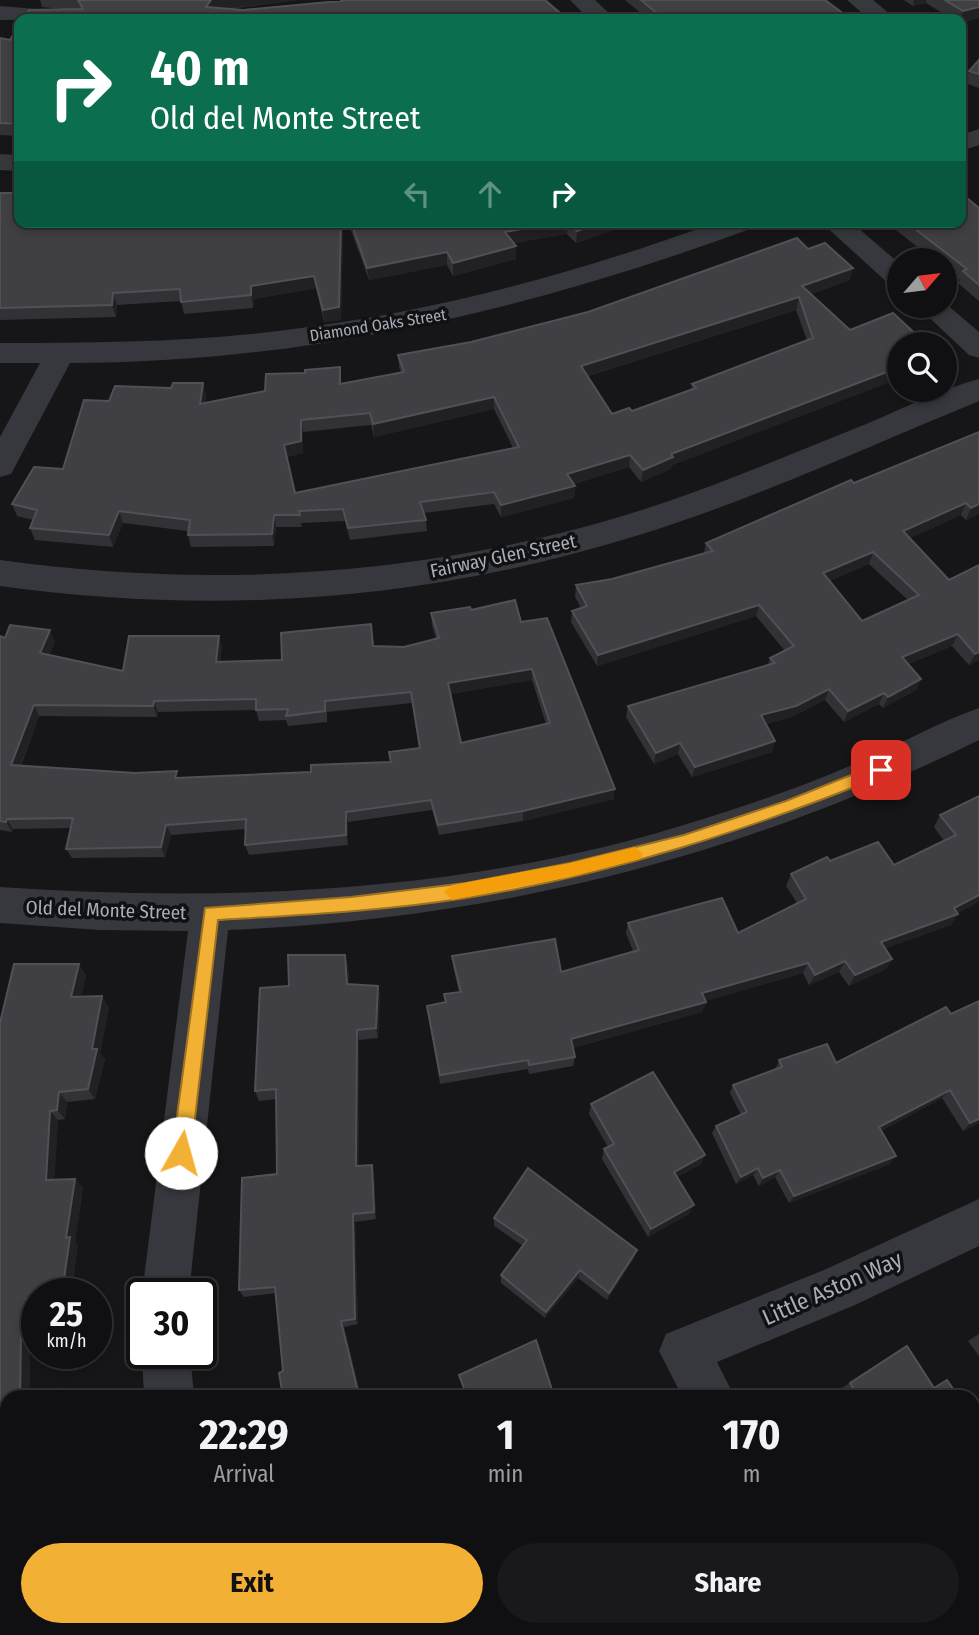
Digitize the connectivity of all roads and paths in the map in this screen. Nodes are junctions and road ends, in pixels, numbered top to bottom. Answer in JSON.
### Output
{"nodes":[{"id":1,"x":581,"y":0,"type":"edge"},
{"id":2,"x":858,"y":0,"type":"edge"},
{"id":3,"x":597,"y":14,"type":"edge"},
{"id":4,"x":877,"y":14,"type":"edge"},
{"id":5,"x":727,"y":228,"type":"edge"},
{"id":6,"x":841,"y":228,"type":"edge"},
{"id":7,"x":887,"y":268,"type":"edge"},
{"id":8,"x":945,"y":318,"type":"edge"},
{"id":9,"x":979,"y":348,"type":"edge"},
{"id":10,"x":0,"y":353,"type":"edge"},
{"id":11,"x":60,"y":353,"type":"junction"},
{"id":12,"x":979,"y":389,"type":"edge"},
{"id":13,"x":0,"y":466,"type":"edge"},
{"id":14,"x":0,"y":573,"type":"edge"},
{"id":15,"x":979,"y":723,"type":"edge"},
{"id":16,"x":0,"y":905,"type":"edge"},
{"id":17,"x":211,"y":913,"type":"junction"},
{"id":18,"x":979,"y":1222,"type":"edge"},
{"id":19,"x":167,"y":1278,"type":"edge"},
{"id":20,"x":167,"y":1369,"type":"edge"},
{"id":21,"x":169,"y":1390,"type":"edge"},
{"id":22,"x":706,"y":1390,"type":"edge"}],
"edges":[{"from":1,"to":3,"type":"street"},
{"from":2,"to":4,"type":"street"},
{"from":5,"to":11,"type":"street","name":"Diamond Oaks Street"},
{"from":6,"to":7,"type":"street"},
{"from":8,"to":9,"type":"street"},
{"from":10,"to":11,"type":"street","name":"Diamond Oaks Street"},
{"from":11,"to":13,"type":"street"},
{"from":12,"to":14,"type":"street","name":"Fairway Glen Street"},
{"from":15,"to":17,"type":"street","name":"Old del Monte Street"},
{"from":16,"to":17,"type":"street","name":"Old del Monte Street"},
{"from":17,"to":19,"type":"street"},
{"from":18,"to":22,"type":"street","name":"Little Aston Way"},
{"from":20,"to":21,"type":"street"}]}
